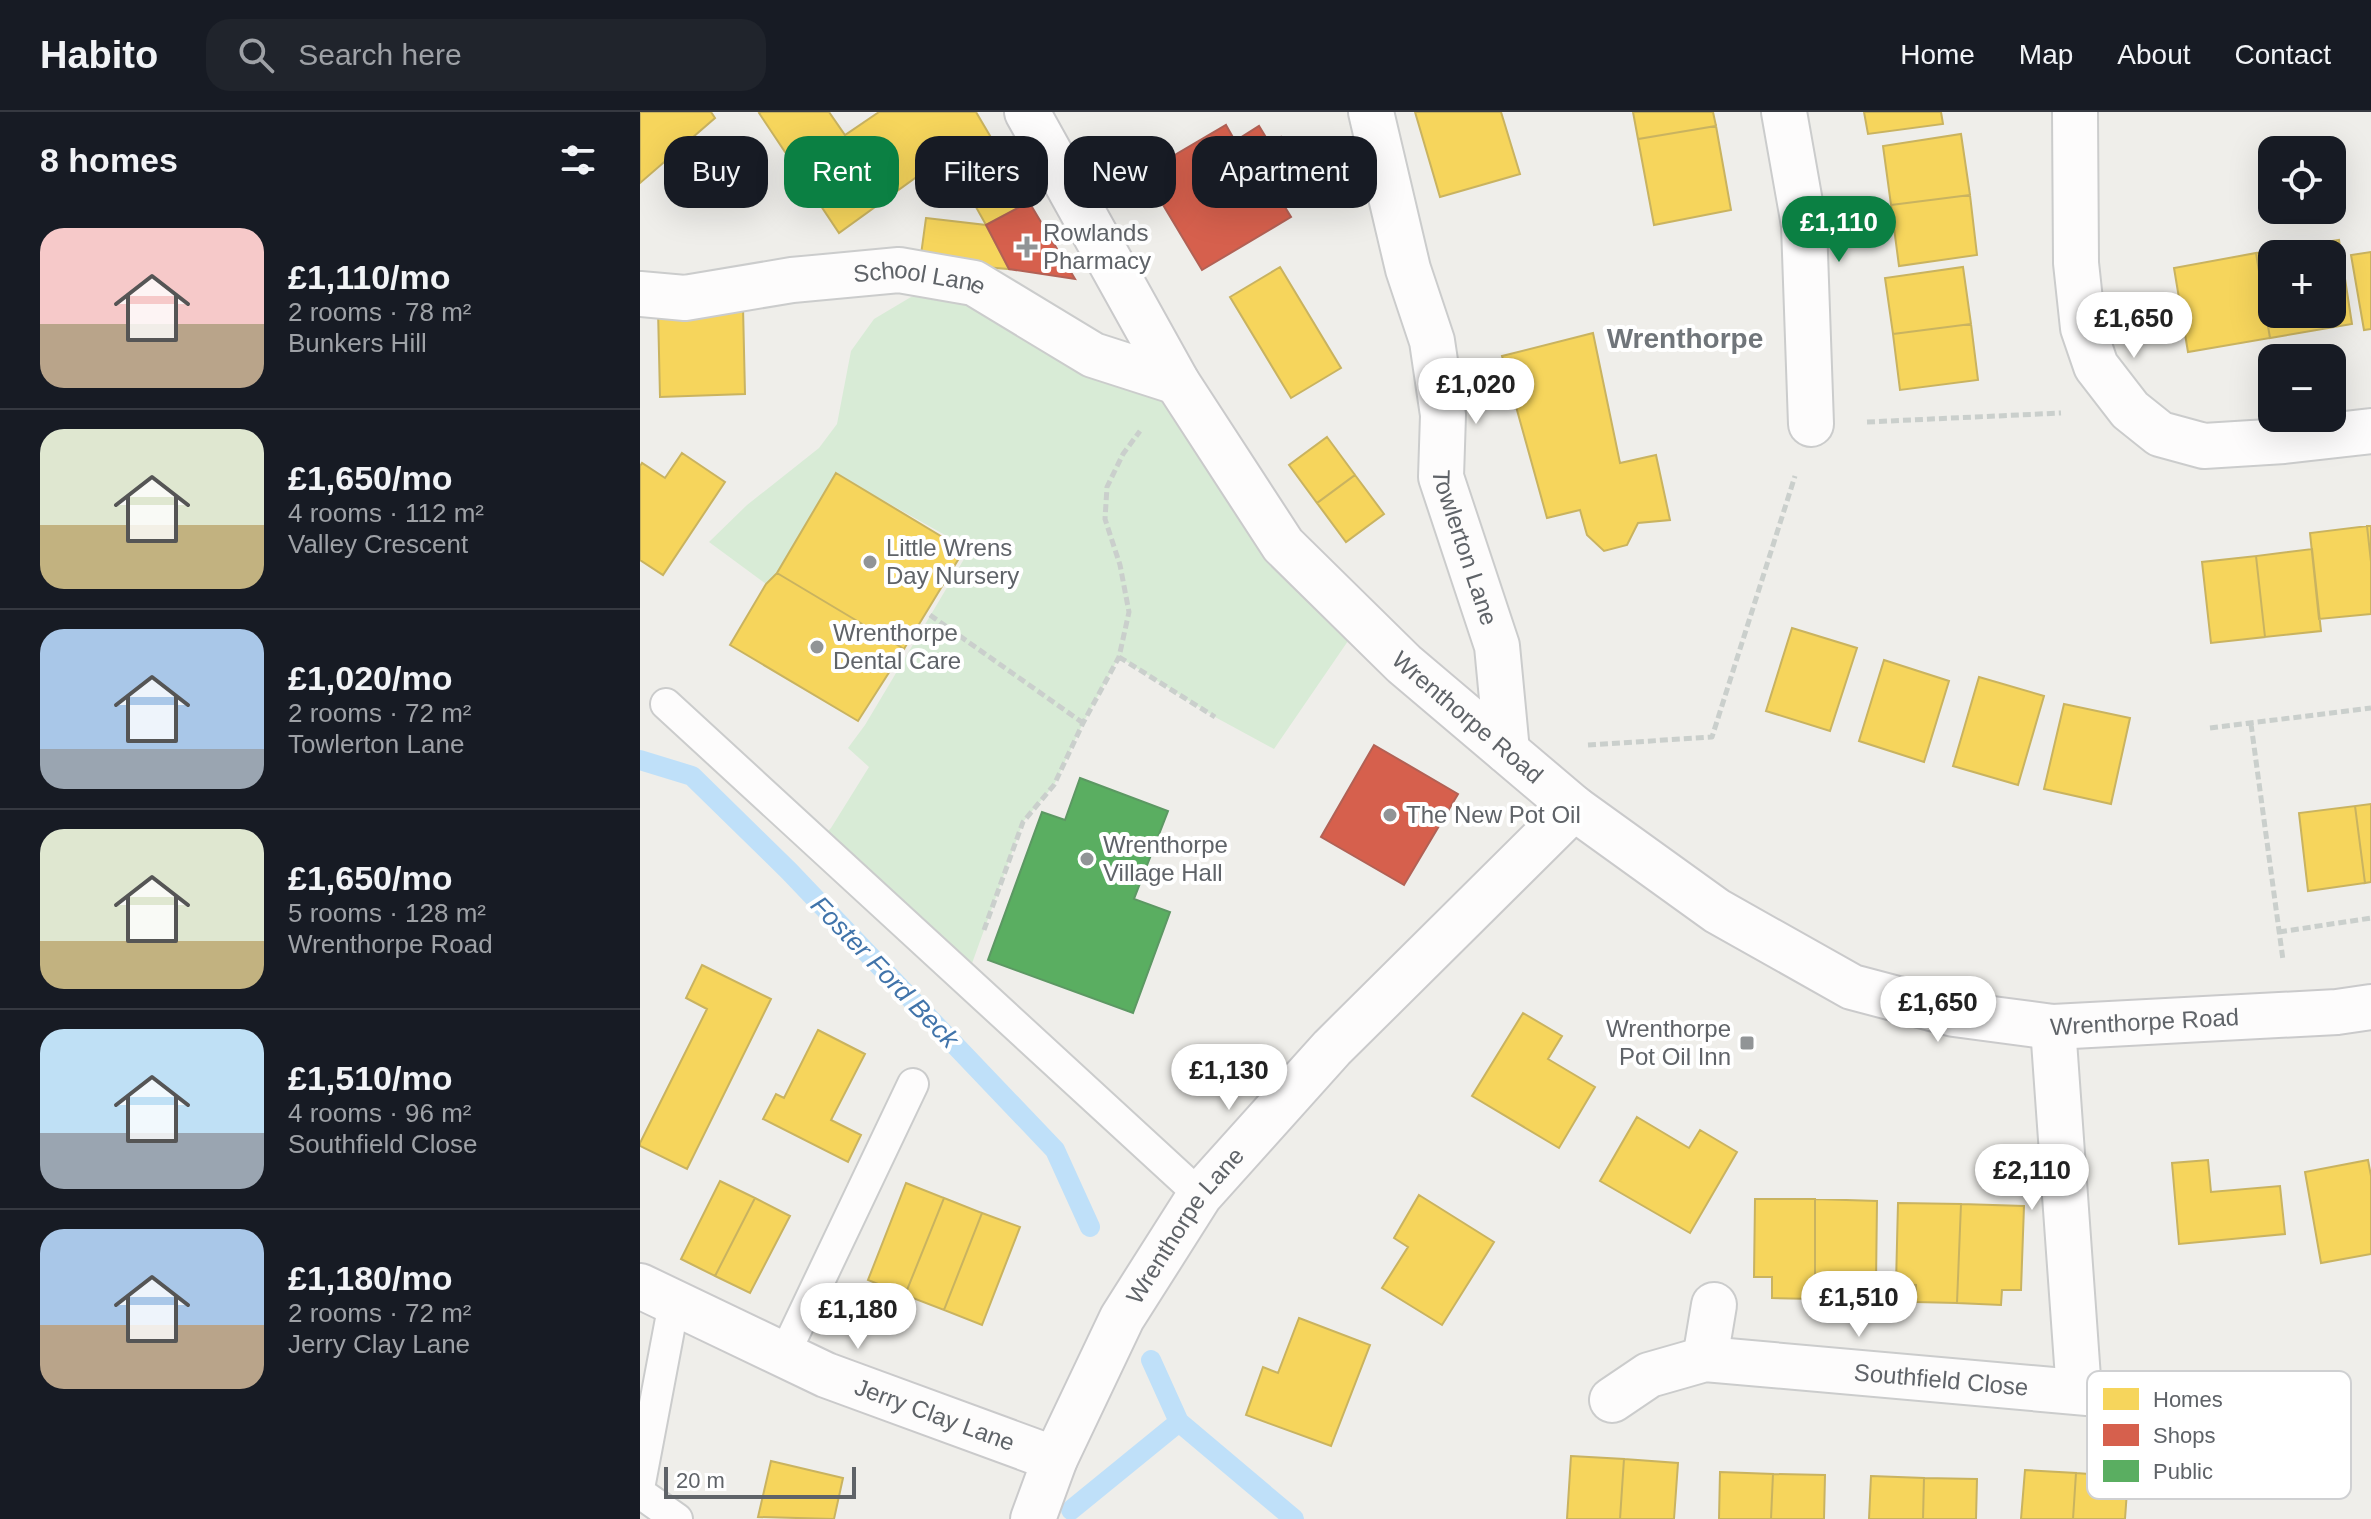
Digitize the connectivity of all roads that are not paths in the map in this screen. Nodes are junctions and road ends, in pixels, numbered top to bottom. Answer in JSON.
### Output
{"nodes":[{"id":1,"x":1027,"y":112,"type":"edge"},
{"id":2,"x":1371,"y":112,"type":"edge"},
{"id":3,"x":1784,"y":112,"type":"edge"},
{"id":4,"x":2075,"y":112,"type":"edge"},
{"id":5,"x":640,"y":294,"type":"edge"},
{"id":6,"x":1177,"y":382,"type":"junction"},
{"id":7,"x":1811,"y":424,"type":"road end"},
{"id":8,"x":2371,"y":431,"type":"edge"},
{"id":9,"x":666,"y":704,"type":"dead end"},
{"id":10,"x":1507,"y":751,"type":"junction"},
{"id":11,"x":1574,"y":808,"type":"junction"},
{"id":12,"x":2371,"y":1007,"type":"edge"},
{"id":13,"x":2053,"y":1027,"type":"junction"},
{"id":14,"x":913,"y":1084,"type":"dead end"},
{"id":15,"x":1200,"y":1195,"type":"junction"},
{"id":16,"x":657,"y":1294,"type":"edge"},
{"id":17,"x":1714,"y":1305,"type":"dead end"},
{"id":18,"x":784,"y":1355,"type":"junction"},
{"id":19,"x":1705,"y":1359,"type":"junction"},
{"id":20,"x":2079,"y":1392,"type":"junction"},
{"id":21,"x":2087,"y":1393,"type":"edge"},
{"id":22,"x":1612,"y":1400,"type":"dead end"},
{"id":23,"x":1055,"y":1459,"type":"junction"},
{"id":24,"x":640,"y":1483,"type":"edge"},
{"id":25,"x":640,"y":1493,"type":"edge"},
{"id":26,"x":677,"y":1519,"type":"edge"},
{"id":27,"x":1033,"y":1519,"type":"edge"}],
"edges":[{"from":1,"to":6,"type":"street","name":"Wrenthorpe Road"},
{"from":2,"to":10,"type":"street","name":"Towlerton Lane"},
{"from":3,"to":7,"type":"street"},
{"from":4,"to":8,"type":"street"},
{"from":5,"to":6,"type":"street","name":"School Lane"},
{"from":6,"to":10,"type":"street","name":"Wrenthorpe Road"},
{"from":9,"to":15,"type":"lane"},
{"from":10,"to":11,"type":"street","name":"Wrenthorpe Road"},
{"from":11,"to":13,"type":"street","name":"Wrenthorpe Road"},
{"from":11,"to":15,"type":"street","name":"Wrenthorpe Lane"},
{"from":12,"to":13,"type":"street","name":"Wrenthorpe Road"},
{"from":13,"to":20,"type":"street"},
{"from":14,"to":18,"type":"lane"},
{"from":15,"to":23,"type":"street","name":"Wrenthorpe Lane"},
{"from":16,"to":18,"type":"street","name":"Jerry Clay Lane"},
{"from":16,"to":24,"type":"lane"},
{"from":17,"to":19,"type":"street"},
{"from":18,"to":23,"type":"street","name":"Jerry Clay Lane"},
{"from":19,"to":20,"type":"street","name":"Southfield Close"},
{"from":19,"to":22,"type":"street","name":"Southfield Close"},
{"from":20,"to":21,"type":"street","name":"Southfield Close"},
{"from":23,"to":27,"type":"street","name":"Wrenthorpe Lane"},
{"from":25,"to":26,"type":"lane"}]}
